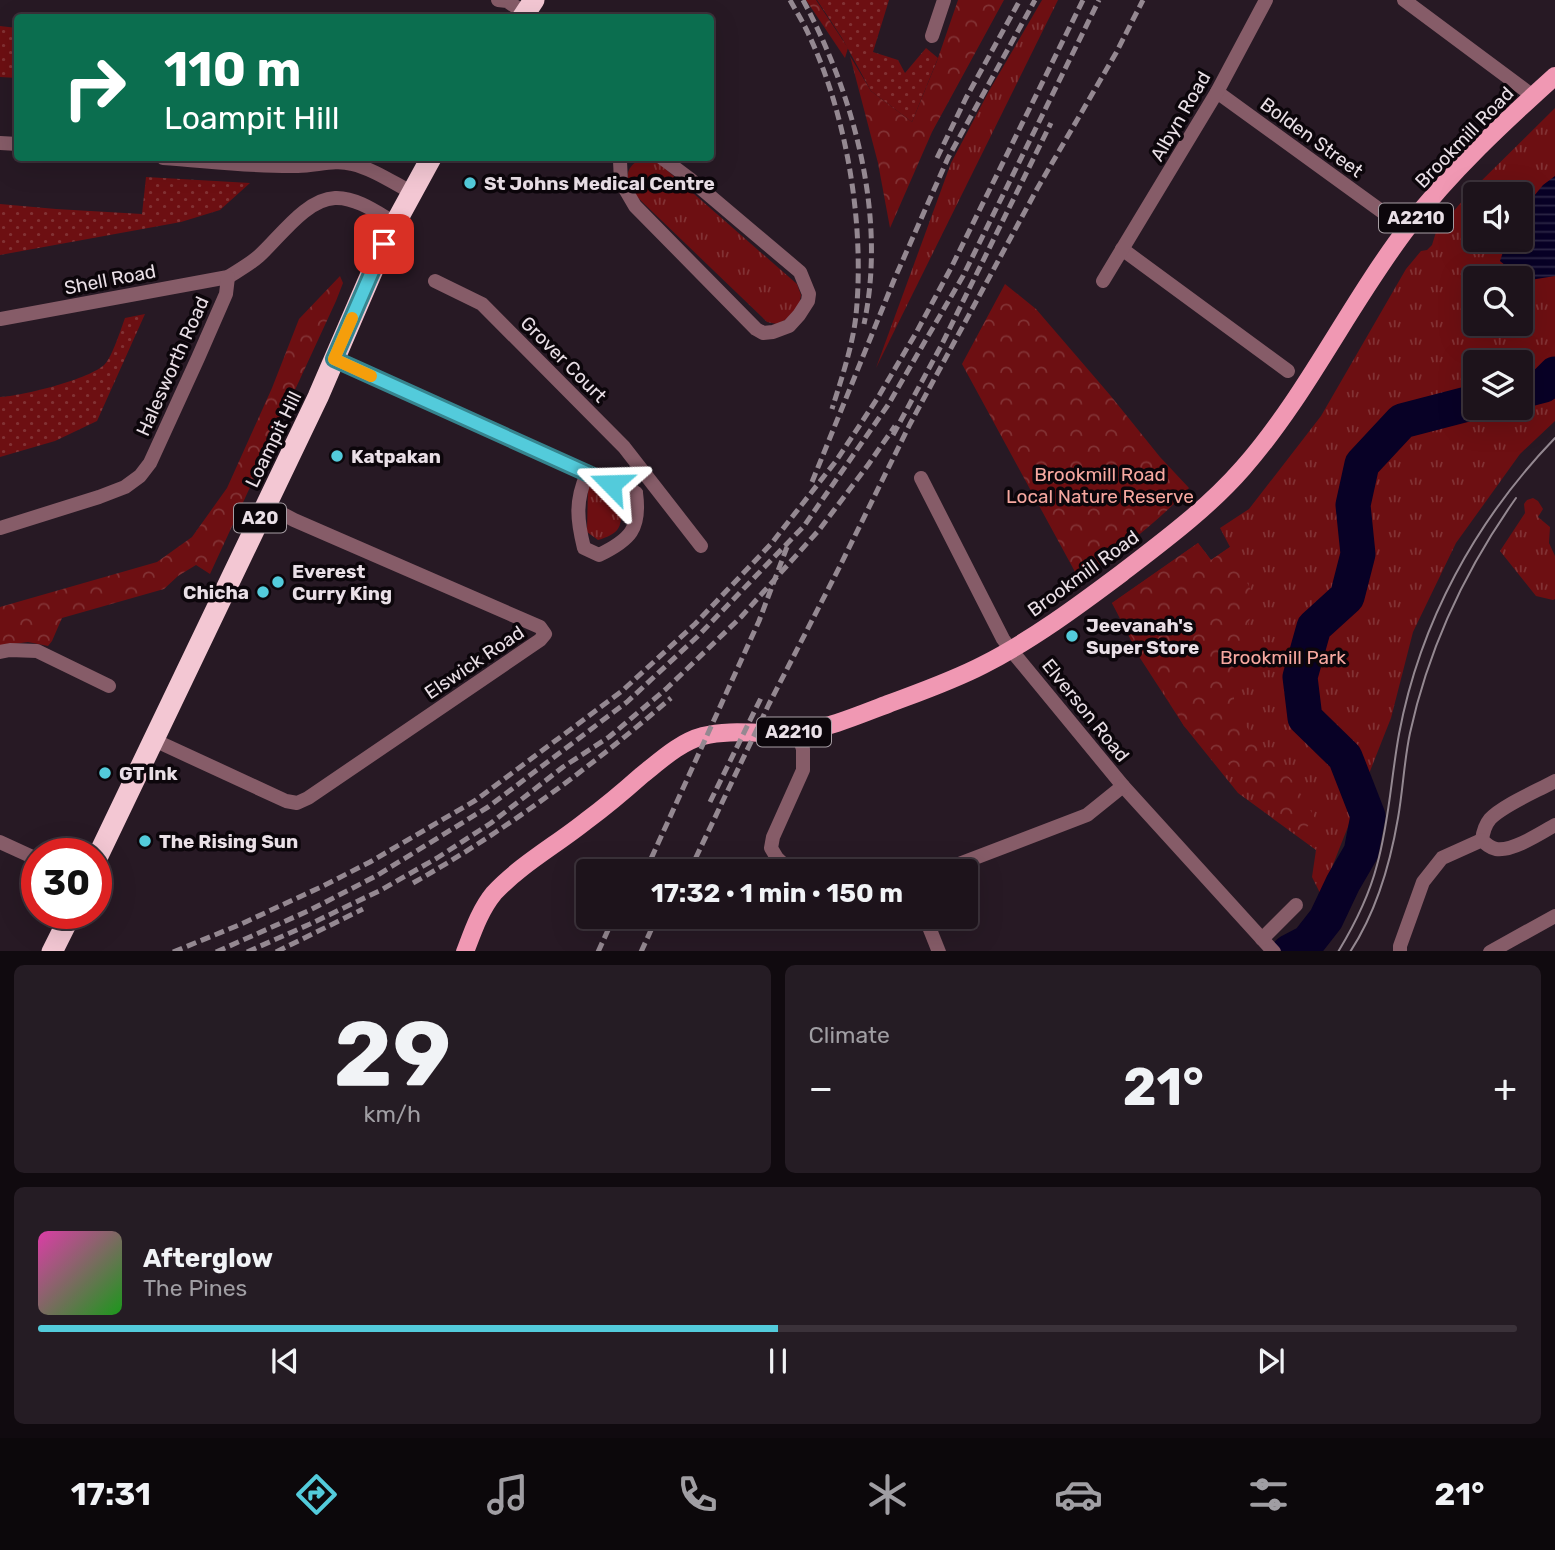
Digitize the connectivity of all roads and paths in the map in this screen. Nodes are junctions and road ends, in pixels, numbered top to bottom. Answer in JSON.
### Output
{"nodes":[{"id":1,"x":498,"y":0,"type":"edge"},
{"id":2,"x":944,"y":0,"type":"edge"},
{"id":3,"x":1266,"y":0,"type":"edge"},
{"id":4,"x":1404,"y":0,"type":"edge"},
{"id":5,"x":527,"y":10,"type":"edge"},
{"id":6,"x":932,"y":36,"type":"dead end"},
{"id":7,"x":1555,"y":76,"type":"edge"},
{"id":8,"x":1217,"y":92,"type":"junction"},
{"id":9,"x":1533,"y":96,"type":"junction"},
{"id":10,"x":198,"y":161,"type":"edge"},
{"id":11,"x":429,"y":161,"type":"edge"},
{"id":12,"x":620,"y":161,"type":"edge"},
{"id":13,"x":666,"y":161,"type":"edge"},
{"id":14,"x":411,"y":192,"type":"junction"},
{"id":15,"x":1384,"y":213,"type":"dead end"},
{"id":16,"x":395,"y":223,"type":"junction"},
{"id":17,"x":1122,"y":249,"type":"junction"},
{"id":18,"x":228,"y":277,"type":"junction"},
{"id":19,"x":435,"y":281,"type":"dead end"},
{"id":20,"x":1103,"y":281,"type":"dead end"},
{"id":21,"x":0,"y":319,"type":"edge"},
{"id":22,"x":334,"y":359,"type":"junction"},
{"id":23,"x":1288,"y":371,"type":"dead end"},
{"id":24,"x":587,"y":474,"type":"junction"},
{"id":25,"x":921,"y":478,"type":"dead end"},
{"id":26,"x":651,"y":482,"type":"junction"},
{"id":27,"x":636,"y":493,"type":"junction"},
{"id":28,"x":266,"y":505,"type":"junction"},
{"id":29,"x":0,"y":528,"type":"edge"},
{"id":30,"x":701,"y":546,"type":"dead end"},
{"id":31,"x":1011,"y":650,"type":"junction"},
{"id":32,"x":0,"y":652,"type":"edge"},
{"id":33,"x":109,"y":686,"type":"dead end"},
{"id":34,"x":797,"y":733,"type":"junction"},
{"id":35,"x":154,"y":740,"type":"junction"},
{"id":36,"x":1555,"y":781,"type":"edge"},
{"id":37,"x":1123,"y":786,"type":"junction"},
{"id":38,"x":1555,"y":825,"type":"edge"},
{"id":39,"x":107,"y":838,"type":"edge"},
{"id":40,"x":1482,"y":840,"type":"junction"},
{"id":41,"x":0,"y":842,"type":"edge"},
{"id":42,"x":21,"y":852,"type":"edge"},
{"id":43,"x":778,"y":859,"type":"edge"},
{"id":44,"x":973,"y":859,"type":"edge"},
{"id":45,"x":1296,"y":905,"type":"dead end"},
{"id":46,"x":1555,"y":916,"type":"edge"},
{"id":47,"x":63,"y":929,"type":"edge"},
{"id":48,"x":930,"y":929,"type":"edge"},
{"id":49,"x":1262,"y":939,"type":"junction"},
{"id":50,"x":52,"y":951,"type":"edge"},
{"id":51,"x":465,"y":951,"type":"edge"},
{"id":52,"x":939,"y":951,"type":"edge"},
{"id":53,"x":1274,"y":951,"type":"edge"},
{"id":54,"x":1400,"y":951,"type":"edge"},
{"id":55,"x":1490,"y":951,"type":"edge"}],
"edges":[{"from":1,"to":5,"type":"street"},
{"from":2,"to":6,"type":"street"},
{"from":3,"to":8,"type":"street","name":"Albyn Road"},
{"from":4,"to":9,"type":"street"},
{"from":7,"to":9,"type":"main road","name":"Brookmill Road","number":"A2210"},
{"from":8,"to":15,"type":"street","name":"Bolden Street"},
{"from":8,"to":17,"type":"street","name":"Albyn Road"},
{"from":9,"to":31,"type":"main road","name":"Brookmill Road","number":"A2210"},
{"from":10,"to":14,"type":"street"},
{"from":11,"to":14,"type":"highway","name":"Loampit Hill","number":"A20"},
{"from":12,"to":13,"type":"street"},
{"from":14,"to":16,"type":"highway","name":"Loampit Hill","number":"A20"},
{"from":16,"to":18,"type":"street"},
{"from":16,"to":22,"type":"highway","name":"Loampit Hill","number":"A20"},
{"from":17,"to":20,"type":"street","name":"Albyn Road"},
{"from":17,"to":23,"type":"street"},
{"from":18,"to":21,"type":"street","name":"Shell Road"},
{"from":18,"to":29,"type":"street","name":"Halesworth Road"},
{"from":19,"to":26,"type":"street","name":"Grover Court"},
{"from":22,"to":24,"type":"street"},
{"from":22,"to":28,"type":"highway","name":"Loampit Hill","number":"A20"},
{"from":24,"to":27,"type":"street"},
{"from":24,"to":27,"type":"street"},
{"from":25,"to":31,"type":"street","name":"Elverson Road"},
{"from":26,"to":27,"type":"street"},
{"from":26,"to":30,"type":"street","name":"Grover Court"},
{"from":28,"to":35,"type":"highway","name":"Loampit Hill","number":"A20"},
{"from":28,"to":35,"type":"street","name":"Elswick Road"},
{"from":31,"to":34,"type":"main road","name":"Brookmill Road","number":"A2210"},
{"from":31,"to":37,"type":"street","name":"Elverson Road"},
{"from":32,"to":33,"type":"street"},
{"from":34,"to":43,"type":"street"},
{"from":34,"to":51,"type":"main road","name":"Brookmill Road","number":"A2210"},
{"from":35,"to":39,"type":"highway","number":"A20"},
{"from":36,"to":40,"type":"street"},
{"from":37,"to":44,"type":"street"},
{"from":37,"to":49,"type":"street","name":"Elverson Road"},
{"from":38,"to":40,"type":"street"},
{"from":40,"to":54,"type":"street"},
{"from":41,"to":42,"type":"street"},
{"from":45,"to":49,"type":"street"},
{"from":46,"to":55,"type":"street"},
{"from":47,"to":50,"type":"highway"},
{"from":48,"to":52,"type":"street"},
{"from":49,"to":53,"type":"street","name":"Elverson Road"}]}
